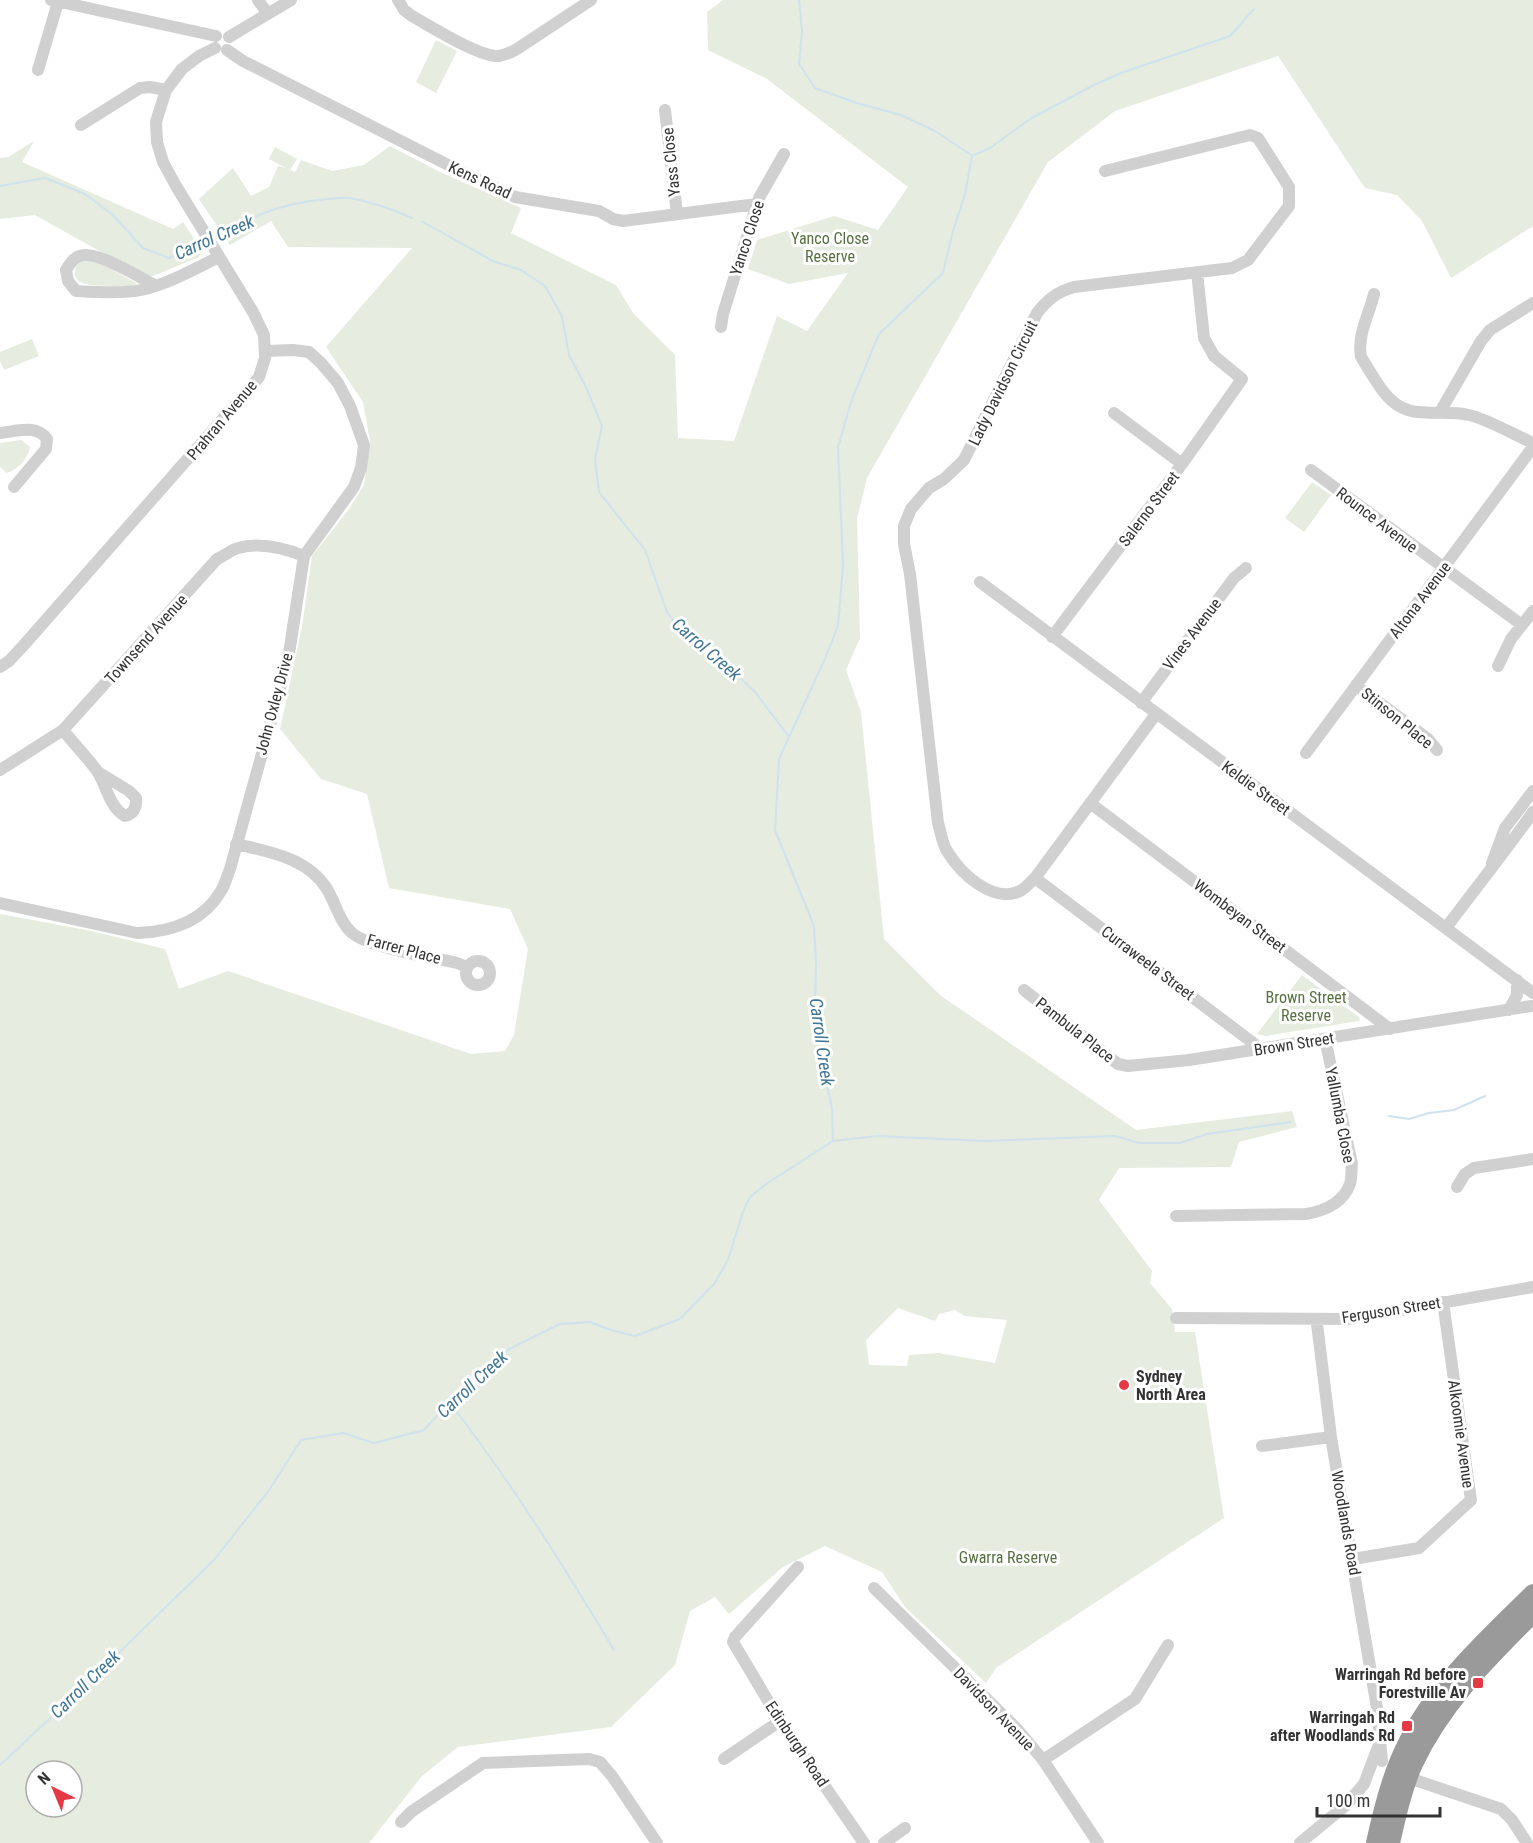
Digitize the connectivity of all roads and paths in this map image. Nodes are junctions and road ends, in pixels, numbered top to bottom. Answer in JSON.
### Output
{"nodes":[{"id":1,"x":258,"y":0,"type":"edge"},
{"id":2,"x":291,"y":0,"type":"edge"},
{"id":3,"x":398,"y":0,"type":"edge"},
{"id":4,"x":591,"y":0,"type":"edge"},
{"id":5,"x":55,"y":1,"type":"edge"},
{"id":6,"x":268,"y":14,"type":"junction"},
{"id":7,"x":222,"y":43,"type":"junction"},
{"id":8,"x":38,"y":70,"type":"dead end"},
{"id":9,"x":166,"y":90,"type":"junction"},
{"id":10,"x":665,"y":110,"type":"dead end"},
{"id":11,"x":81,"y":125,"type":"dead end"},
{"id":12,"x":784,"y":154,"type":"dead end"},
{"id":13,"x":1105,"y":171,"type":"dead end"},
{"id":14,"x":757,"y":204,"type":"junction"},
{"id":15,"x":676,"y":214,"type":"junction"},
{"id":16,"x":219,"y":257,"type":"junction"},
{"id":17,"x":1197,"y":272,"type":"junction"},
{"id":18,"x":154,"y":285,"type":"junction"},
{"id":19,"x":1374,"y":294,"type":"dead end"},
{"id":20,"x":1533,"y":303,"type":"edge"},
{"id":21,"x":721,"y":327,"type":"dead end"},
{"id":22,"x":266,"y":351,"type":"junction"},
{"id":23,"x":1440,"y":412,"type":"junction"},
{"id":24,"x":1114,"y":413,"type":"dead end"},
{"id":25,"x":0,"y":433,"type":"edge"},
{"id":26,"x":1533,"y":445,"type":"edge"},
{"id":27,"x":1182,"y":464,"type":"junction"},
{"id":28,"x":1311,"y":470,"type":"dead end"},
{"id":29,"x":14,"y":487,"type":"dead end"},
{"id":30,"x":304,"y":556,"type":"junction"},
{"id":31,"x":1246,"y":568,"type":"dead end"},
{"id":32,"x":1443,"y":569,"type":"junction"},
{"id":33,"x":980,"y":582,"type":"dead end"},
{"id":34,"x":1533,"y":611,"type":"edge"},
{"id":35,"x":1522,"y":625,"type":"junction"},
{"id":36,"x":1052,"y":638,"type":"junction"},
{"id":37,"x":1498,"y":666,"type":"dead end"},
{"id":38,"x":0,"y":667,"type":"edge"},
{"id":39,"x":1356,"y":686,"type":"junction"},
{"id":40,"x":1141,"y":703,"type":"junction"},
{"id":41,"x":1156,"y":714,"type":"junction"},
{"id":42,"x":63,"y":730,"type":"junction"},
{"id":43,"x":1437,"y":750,"type":"dead end"},
{"id":44,"x":1306,"y":753,"type":"dead end"},
{"id":45,"x":0,"y":770,"type":"edge"},
{"id":46,"x":98,"y":772,"type":"dead end"},
{"id":47,"x":1533,"y":791,"type":"edge"},
{"id":48,"x":1090,"y":803,"type":"junction"},
{"id":49,"x":1533,"y":812,"type":"edge"},
{"id":50,"x":236,"y":844,"type":"junction"},
{"id":51,"x":1490,"y":869,"type":"junction"},
{"id":52,"x":1035,"y":878,"type":"junction"},
{"id":53,"x":0,"y":903,"type":"edge"},
{"id":54,"x":1446,"y":928,"type":"junction"},
{"id":55,"x":467,"y":968,"type":"dead end"},
{"id":56,"x":1518,"y":980,"type":"junction"},
{"id":57,"x":1024,"y":990,"type":"dead end"},
{"id":58,"x":1533,"y":993,"type":"edge"},
{"id":59,"x":1532,"y":1005,"type":"edge"},
{"id":60,"x":1509,"y":1010,"type":"junction"},
{"id":61,"x":1390,"y":1029,"type":"junction"},
{"id":62,"x":1324,"y":1039,"type":"junction"},
{"id":63,"x":1261,"y":1049,"type":"junction"},
{"id":64,"x":1128,"y":1066,"type":"joint"},
{"id":65,"x":1533,"y":1159,"type":"edge"},
{"id":66,"x":1457,"y":1186,"type":"dead end"},
{"id":67,"x":1176,"y":1216,"type":"dead end"},
{"id":68,"x":1533,"y":1287,"type":"edge"},
{"id":69,"x":1443,"y":1302,"type":"junction"},
{"id":70,"x":1176,"y":1318,"type":"dead end"},
{"id":71,"x":1319,"y":1319,"type":"junction"},
{"id":72,"x":1331,"y":1437,"type":"junction"},
{"id":73,"x":1262,"y":1446,"type":"dead end"},
{"id":74,"x":1353,"y":1559,"type":"junction"},
{"id":75,"x":798,"y":1567,"type":"dead end"},
{"id":76,"x":874,"y":1588,"type":"dead end"},
{"id":77,"x":1533,"y":1593,"type":"edge"},
{"id":78,"x":1533,"y":1614,"type":"edge"},
{"id":79,"x":1168,"y":1645,"type":"dead end"},
{"id":80,"x":780,"y":1722,"type":"junction"},
{"id":81,"x":724,"y":1759,"type":"dead end"},
{"id":82,"x":1042,"y":1760,"type":"junction"},
{"id":83,"x":1385,"y":1767,"type":"junction"},
{"id":84,"x":1369,"y":1775,"type":"junction"},
{"id":85,"x":1358,"y":1789,"type":"junction"},
{"id":86,"x":400,"y":1822,"type":"dead end"},
{"id":87,"x":905,"y":1828,"type":"dead end"},
{"id":88,"x":657,"y":1843,"type":"edge"},
{"id":89,"x":864,"y":1843,"type":"edge"},
{"id":90,"x":884,"y":1843,"type":"edge"},
{"id":91,"x":1098,"y":1843,"type":"edge"},
{"id":92,"x":1300,"y":1843,"type":"edge"},
{"id":93,"x":1375,"y":1843,"type":"edge"},
{"id":94,"x":1391,"y":1843,"type":"edge"},
{"id":95,"x":1527,"y":1843,"type":"edge"}],
"edges":[{"from":1,"to":6,"type":"street"},
{"from":2,"to":6,"type":"street"},
{"from":3,"to":4,"type":"street"},
{"from":5,"to":7,"type":"street","name":"Kens Road"},
{"from":5,"to":8,"type":"street"},
{"from":6,"to":7,"type":"street"},
{"from":7,"to":9,"type":"street"},
{"from":7,"to":15,"type":"street","name":"Kens Road"},
{"from":9,"to":11,"type":"street"},
{"from":9,"to":16,"type":"street"},
{"from":10,"to":15,"type":"street","name":"Yass Close"},
{"from":12,"to":14,"type":"street","name":"Yanco Close"},
{"from":13,"to":17,"type":"street","name":"Lady Davidson Circuit"},
{"from":14,"to":15,"type":"street","name":"Kens Road"},
{"from":14,"to":21,"type":"street","name":"Yanco Close"},
{"from":16,"to":18,"type":"street"},
{"from":16,"to":22,"type":"street"},
{"from":17,"to":27,"type":"street","name":"Salerno Street"},
{"from":17,"to":52,"type":"street","name":"Lady Davidson Circuit"},
{"from":18,"to":18,"type":"street"},
{"from":19,"to":23,"type":"street"},
{"from":20,"to":23,"type":"street"},
{"from":22,"to":30,"type":"street","name":"John Oxley Drive"},
{"from":22,"to":38,"type":"street","name":"Prahran Avenue"},
{"from":23,"to":26,"type":"street"},
{"from":24,"to":27,"type":"street"},
{"from":25,"to":29,"type":"street"},
{"from":26,"to":32,"type":"street","name":"Altona Avenue"},
{"from":27,"to":36,"type":"street","name":"Salerno Street"},
{"from":28,"to":32,"type":"street","name":"Rounce Avenue"},
{"from":30,"to":42,"type":"street","name":"Townsend Avenue"},
{"from":30,"to":50,"type":"street","name":"John Oxley Drive"},
{"from":31,"to":40,"type":"street","name":"Vines Avenue"},
{"from":32,"to":35,"type":"street","name":"Rounce Avenue"},
{"from":32,"to":39,"type":"street","name":"Altona Avenue"},
{"from":33,"to":36,"type":"street","name":"Keldie Street"},
{"from":34,"to":35,"type":"street"},
{"from":35,"to":37,"type":"street"},
{"from":36,"to":40,"type":"street","name":"Keldie Street"},
{"from":39,"to":43,"type":"street","name":"Stinson Place"},
{"from":39,"to":44,"type":"street","name":"Altona Avenue"},
{"from":40,"to":41,"type":"street","name":"Keldie Street"},
{"from":41,"to":48,"type":"street","name":"Lady Davidson Circuit"},
{"from":41,"to":54,"type":"street","name":"Keldie Street"},
{"from":42,"to":45,"type":"street","name":"Townsend Avenue"},
{"from":42,"to":46,"type":"street"},
{"from":47,"to":51,"type":"street"},
{"from":48,"to":52,"type":"street","name":"Lady Davidson Circuit"},
{"from":48,"to":61,"type":"street","name":"Wombeyan Street"},
{"from":49,"to":51,"type":"street"},
{"from":50,"to":53,"type":"street","name":"John Oxley Drive"},
{"from":50,"to":55,"type":"street","name":"Farrer Place"},
{"from":51,"to":54,"type":"street"},
{"from":52,"to":63,"type":"street","name":"Curraweela Street"},
{"from":54,"to":56,"type":"street","name":"Keldie Street"},
{"from":56,"to":58,"type":"street","name":"Keldie Street"},
{"from":56,"to":60,"type":"street"},
{"from":57,"to":64,"type":"street","name":"Pambula Place"},
{"from":59,"to":60,"type":"street","name":"Brown Street"},
{"from":60,"to":61,"type":"street","name":"Brown Street"},
{"from":61,"to":62,"type":"street","name":"Brown Street"},
{"from":62,"to":63,"type":"street","name":"Brown Street"},
{"from":62,"to":67,"type":"street","name":"Yallumba Close"},
{"from":63,"to":64,"type":"street","name":"Brown Street"},
{"from":65,"to":66,"type":"street"},
{"from":68,"to":69,"type":"street","name":"Ferguson Street"},
{"from":69,"to":71,"type":"street","name":"Ferguson Street"},
{"from":69,"to":74,"type":"street","name":"Alkoomie Avenue"},
{"from":70,"to":71,"type":"street","name":"Ferguson Street"},
{"from":71,"to":72,"type":"street","name":"Woodlands Road"},
{"from":72,"to":73,"type":"street"},
{"from":72,"to":74,"type":"street","name":"Woodlands Road"},
{"from":74,"to":83,"type":"street","name":"Woodlands Road"},
{"from":75,"to":80,"type":"street","name":"Edinburgh Road"},
{"from":76,"to":82,"type":"street","name":"Davidson Avenue"},
{"from":77,"to":83,"type":"highway"},
{"from":78,"to":83,"type":"highway"},
{"from":79,"to":82,"type":"street"},
{"from":80,"to":81,"type":"street"},
{"from":80,"to":89,"type":"street","name":"Edinburgh Road"},
{"from":82,"to":91,"type":"street","name":"Davidson Avenue"},
{"from":83,"to":84,"type":"street","name":"Woodlands Road"},
{"from":83,"to":84,"type":"street"},
{"from":83,"to":85,"type":"street"},
{"from":83,"to":93,"type":"highway"},
{"from":83,"to":94,"type":"highway"},
{"from":83,"to":95,"type":"street"},
{"from":84,"to":85,"type":"street"},
{"from":85,"to":92,"type":"street"},
{"from":86,"to":88,"type":"street"},
{"from":87,"to":90,"type":"street"}]}
